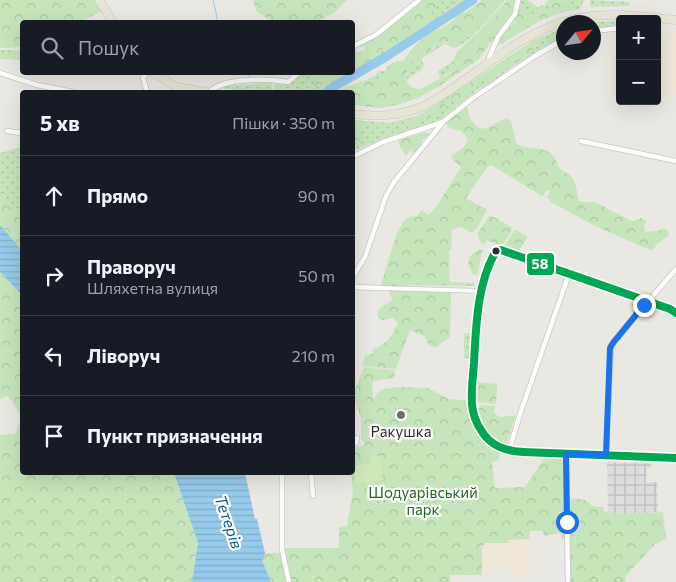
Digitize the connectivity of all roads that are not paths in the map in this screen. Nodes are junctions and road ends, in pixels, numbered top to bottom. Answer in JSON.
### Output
{"nodes":[{"id":1,"x":100,"y":0,"type":"edge"},
{"id":2,"x":103,"y":0,"type":"edge"},
{"id":3,"x":419,"y":0,"type":"edge"},
{"id":4,"x":518,"y":0,"type":"edge"},
{"id":5,"x":666,"y":17,"type":"junction"},
{"id":6,"x":676,"y":18,"type":"edge"},
{"id":7,"x":114,"y":20,"type":"edge"},
{"id":8,"x":114,"y":20,"type":"edge"},
{"id":9,"x":661,"y":21,"type":"edge"},
{"id":10,"x":616,"y":29,"type":"edge"},
{"id":11,"x":601,"y":31,"type":"edge"},
{"id":12,"x":556,"y":44,"type":"edge"},
{"id":13,"x":355,"y":45,"type":"edge"},
{"id":14,"x":489,"y":58,"type":"junction"},
{"id":15,"x":0,"y":73,"type":"edge"},
{"id":16,"x":145,"y":75,"type":"edge"},
{"id":17,"x":149,"y":75,"type":"edge"},
{"id":18,"x":157,"y":75,"type":"edge"},
{"id":19,"x":296,"y":75,"type":"edge"},
{"id":20,"x":63,"y":90,"type":"edge"},
{"id":21,"x":146,"y":90,"type":"edge"},
{"id":22,"x":178,"y":90,"type":"edge"},
{"id":23,"x":195,"y":90,"type":"edge"},
{"id":24,"x":210,"y":90,"type":"edge"},
{"id":25,"x":355,"y":110,"type":"edge"},
{"id":26,"x":355,"y":114,"type":"edge"},
{"id":27,"x":444,"y":121,"type":"junction"},
{"id":28,"x":7,"y":131,"type":"dead end"},
{"id":29,"x":20,"y":134,"type":"edge"},
{"id":30,"x":581,"y":141,"type":"dead end"},
{"id":31,"x":355,"y":156,"type":"edge"},
{"id":32,"x":676,"y":161,"type":"edge"},
{"id":33,"x":676,"y":268,"type":"edge"},
{"id":34,"x":355,"y":273,"type":"edge"},
{"id":35,"x":570,"y":274,"type":"junction"},
{"id":36,"x":355,"y":287,"type":"edge"},
{"id":37,"x":381,"y":288,"type":"joint"},
{"id":38,"x":481,"y":292,"type":"junction"},
{"id":39,"x":647,"y":301,"type":"junction"},
{"id":40,"x":676,"y":313,"type":"edge"},
{"id":41,"x":357,"y":438,"type":"dead end"},
{"id":42,"x":355,"y":443,"type":"edge"},
{"id":43,"x":509,"y":451,"type":"junction"},
{"id":44,"x":566,"y":454,"type":"junction"},
{"id":45,"x":606,"y":455,"type":"junction"},
{"id":46,"x":676,"y":458,"type":"edge"},
{"id":47,"x":282,"y":475,"type":"edge"},
{"id":48,"x":311,"y":475,"type":"edge"},
{"id":49,"x":314,"y":496,"type":"dead end"},
{"id":50,"x":289,"y":582,"type":"edge"},
{"id":51,"x":568,"y":582,"type":"edge"}],
"edges":[{"from":1,"to":7,"type":"main road"},
{"from":2,"to":8,"type":"main road"},
{"from":3,"to":13,"type":"street"},
{"from":4,"to":14,"type":"street"},
{"from":5,"to":6,"type":"main road"},
{"from":5,"to":9,"type":"street"},
{"from":5,"to":14,"type":"main road"},
{"from":5,"to":26,"type":"main road"},
{"from":10,"to":11,"type":"street"},
{"from":12,"to":27,"type":"street"},
{"from":14,"to":25,"type":"main road"},
{"from":15,"to":20,"type":"street"},
{"from":16,"to":21,"type":"street"},
{"from":17,"to":22,"type":"main road"},
{"from":18,"to":23,"type":"main road"},
{"from":19,"to":24,"type":"street"},
{"from":27,"to":31,"type":"street"},
{"from":27,"to":34,"type":"street"},
{"from":28,"to":29,"type":"street"},
{"from":30,"to":32,"type":"street"},
{"from":33,"to":39,"type":"street"},
{"from":35,"to":38,"type":"street"},
{"from":35,"to":39,"type":"street"},
{"from":35,"to":43,"type":"street"},
{"from":36,"to":37,"type":"street"},
{"from":37,"to":38,"type":"street"},
{"from":38,"to":43,"type":"street"},
{"from":39,"to":40,"type":"street"},
{"from":39,"to":45,"type":"street"},
{"from":41,"to":42,"type":"street"},
{"from":43,"to":44,"type":"street"},
{"from":44,"to":45,"type":"street"},
{"from":44,"to":51,"type":"street"},
{"from":45,"to":46,"type":"street"},
{"from":47,"to":50,"type":"street"},
{"from":48,"to":49,"type":"street"}]}
